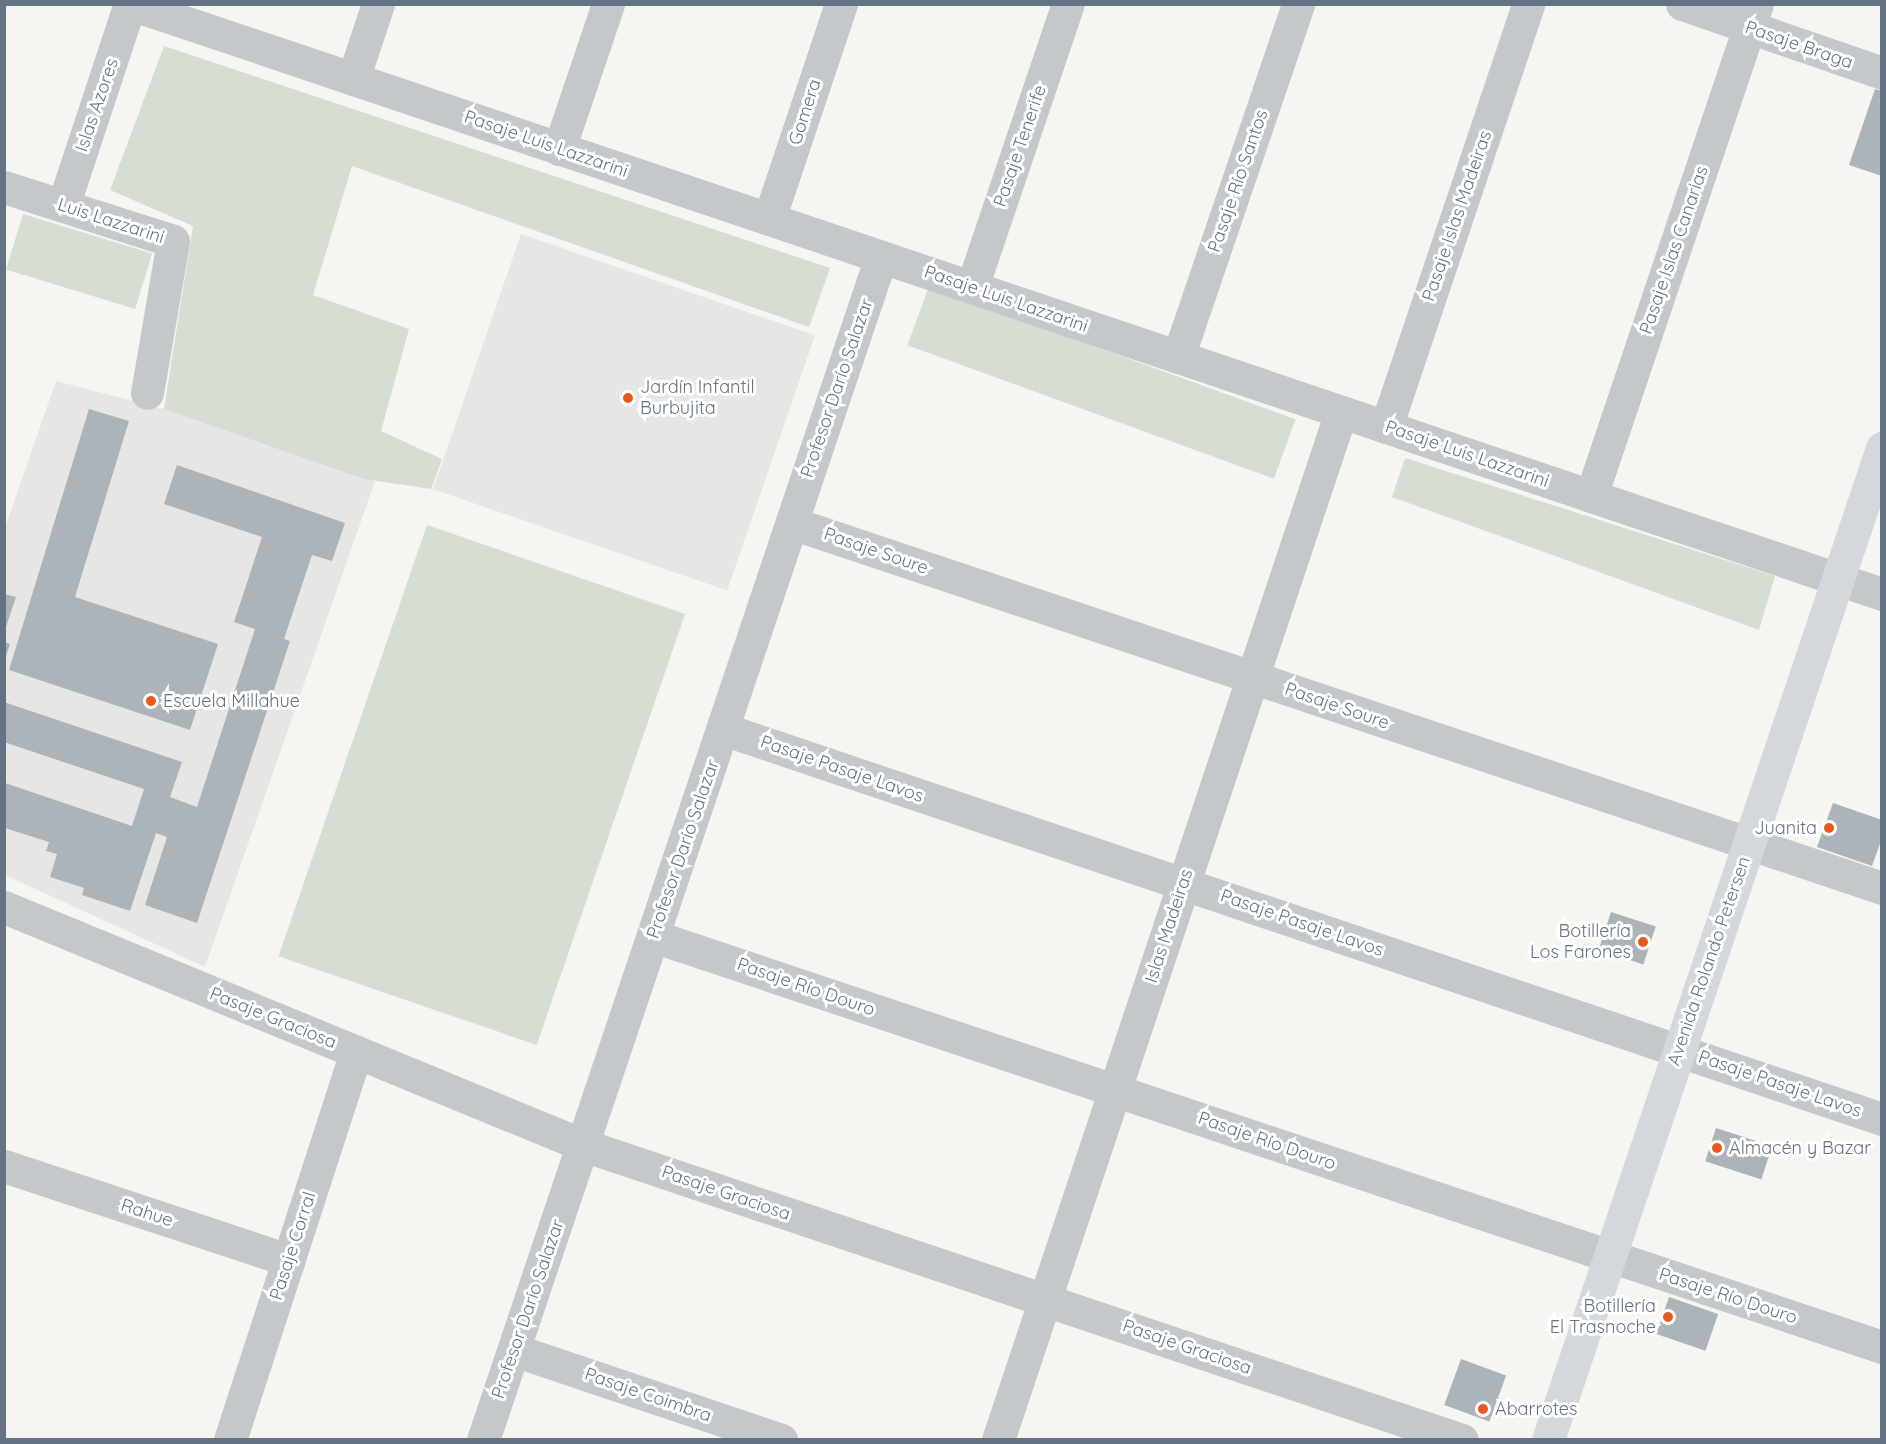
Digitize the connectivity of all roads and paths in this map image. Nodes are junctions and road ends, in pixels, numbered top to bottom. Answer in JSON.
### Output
{"nodes":[{"id":1,"x":131,"y":4,"type":"edge"},
{"id":2,"x":378,"y":4,"type":"edge"},
{"id":3,"x":608,"y":4,"type":"edge"},
{"id":4,"x":841,"y":4,"type":"edge"},
{"id":5,"x":1068,"y":4,"type":"edge"},
{"id":6,"x":1298,"y":4,"type":"edge"},
{"id":7,"x":1528,"y":4,"type":"edge"},
{"id":8,"x":1682,"y":4,"type":"edge"},
{"id":9,"x":1753,"y":16,"type":"edge"},
{"id":10,"x":1881,"y":73,"type":"edge"},
{"id":11,"x":353,"y":79,"type":"junction"},
{"id":12,"x":559,"y":148,"type":"junction"},
{"id":13,"x":4,"y":187,"type":"edge"},
{"id":14,"x":63,"y":206,"type":"junction"},
{"id":15,"x":769,"y":219,"type":"junction"},
{"id":16,"x":881,"y":257,"type":"junction"},
{"id":17,"x":972,"y":288,"type":"junction"},
{"id":18,"x":1178,"y":357,"type":"junction"},
{"id":19,"x":147,"y":393,"type":"dead end"},
{"id":20,"x":1341,"y":412,"type":"junction"},
{"id":21,"x":1386,"y":427,"type":"junction"},
{"id":22,"x":1881,"y":448,"type":"edge"},
{"id":23,"x":1591,"y":496,"type":"junction"},
{"id":24,"x":792,"y":523,"type":"junction"},
{"id":25,"x":1838,"y":579,"type":"junction"},
{"id":26,"x":1881,"y":594,"type":"edge"},
{"id":27,"x":1252,"y":678,"type":"junction"},
{"id":28,"x":723,"y":729,"type":"junction"},
{"id":29,"x":1749,"y":844,"type":"junction"},
{"id":30,"x":1184,"y":884,"type":"junction"},
{"id":31,"x":1881,"y":888,"type":"edge"},
{"id":32,"x":4,"y":907,"type":"edge"},
{"id":33,"x":653,"y":936,"type":"junction"},
{"id":34,"x":1679,"y":1050,"type":"junction"},
{"id":35,"x":356,"y":1052,"type":"junction"},
{"id":36,"x":1114,"y":1090,"type":"junction"},
{"id":37,"x":1881,"y":1119,"type":"edge"},
{"id":38,"x":583,"y":1145,"type":"junction"},
{"id":39,"x":4,"y":1166,"type":"edge"},
{"id":40,"x":1610,"y":1256,"type":"junction"},
{"id":41,"x":289,"y":1260,"type":"junction"},
{"id":42,"x":1045,"y":1300,"type":"junction"},
{"id":43,"x":1881,"y":1347,"type":"edge"},
{"id":44,"x":514,"y":1350,"type":"junction"},
{"id":45,"x":230,"y":1440,"type":"edge"},
{"id":46,"x":483,"y":1440,"type":"edge"},
{"id":47,"x":781,"y":1440,"type":"edge"},
{"id":48,"x":998,"y":1440,"type":"edge"},
{"id":49,"x":1462,"y":1440,"type":"edge"},
{"id":50,"x":1548,"y":1440,"type":"edge"}],
"edges":[{"from":1,"to":11,"type":"street","name":"Pasaje Luis Lazzarini"},
{"from":1,"to":14,"type":"street","name":"Islas Azores"},
{"from":2,"to":11,"type":"street"},
{"from":3,"to":12,"type":"street"},
{"from":4,"to":15,"type":"street","name":"Gomera"},
{"from":5,"to":17,"type":"street","name":"Pasaje Tenerife"},
{"from":6,"to":18,"type":"street","name":"Pasaje Río Santos"},
{"from":7,"to":21,"type":"street","name":"Pasaje Islas Madeiras"},
{"from":8,"to":9,"type":"street","name":"Pasaje Braga"},
{"from":9,"to":10,"type":"street","name":"Pasaje Braga"},
{"from":9,"to":23,"type":"street","name":"Pasaje Islas Canarias"},
{"from":11,"to":12,"type":"street","name":"Pasaje Luis Lazzarini"},
{"from":12,"to":15,"type":"street","name":"Pasaje Luis Lazzarini"},
{"from":13,"to":14,"type":"street","name":"Luis Lazzarini"},
{"from":14,"to":19,"type":"street","name":"Luis Lazzarini"},
{"from":15,"to":16,"type":"street","name":"Pasaje Luis Lazzarini"},
{"from":16,"to":17,"type":"street","name":"Pasaje Luis Lazzarini"},
{"from":16,"to":24,"type":"street","name":"Profesor Darío Salazar"},
{"from":17,"to":18,"type":"street","name":"Pasaje Luis Lazzarini"},
{"from":18,"to":20,"type":"street","name":"Pasaje Luis Lazzarini"},
{"from":20,"to":21,"type":"street","name":"Pasaje Luis Lazzarini"},
{"from":20,"to":27,"type":"street","name":"Islas Madeiras"},
{"from":21,"to":23,"type":"street","name":"Pasaje Luis Lazzarini"},
{"from":22,"to":25,"type":"street","name":"Avenida Rolando Petersen"},
{"from":23,"to":25,"type":"street","name":"Pasaje Luis Lazzarini"},
{"from":24,"to":27,"type":"street","name":"Pasaje Soure"},
{"from":24,"to":28,"type":"street","name":"Profesor Darío Salazar"},
{"from":25,"to":26,"type":"street","name":"Pasaje Luis Lazzarini"},
{"from":25,"to":29,"type":"street","name":"Avenida Rolando Petersen"},
{"from":27,"to":29,"type":"street","name":"Pasaje Soure"},
{"from":27,"to":30,"type":"street","name":"Islas Madeiras"},
{"from":28,"to":30,"type":"street","name":"Pasaje Pasaje Lavos"},
{"from":28,"to":33,"type":"street","name":"Profesor Darío Salazar"},
{"from":29,"to":31,"type":"street","name":"Pasaje Soure"},
{"from":29,"to":34,"type":"street","name":"Avenida Rolando Petersen"},
{"from":30,"to":34,"type":"street","name":"Pasaje Pasaje Lavos"},
{"from":30,"to":36,"type":"street","name":"Islas Madeiras"},
{"from":32,"to":35,"type":"street","name":"Pasaje Graciosa"},
{"from":33,"to":36,"type":"street","name":"Pasaje Río Douro"},
{"from":33,"to":38,"type":"street","name":"Profesor Darío Salazar"},
{"from":34,"to":37,"type":"street","name":"Pasaje Pasaje Lavos"},
{"from":34,"to":40,"type":"street","name":"Avenida Rolando Petersen"},
{"from":35,"to":38,"type":"street","name":"Pasaje Graciosa"},
{"from":35,"to":41,"type":"street","name":"Pasaje Corral"},
{"from":36,"to":40,"type":"street","name":"Pasaje Río Douro"},
{"from":36,"to":42,"type":"street","name":"Islas Madeiras"},
{"from":38,"to":42,"type":"street","name":"Pasaje Graciosa"},
{"from":38,"to":44,"type":"street","name":"Profesor Darío Salazar"},
{"from":39,"to":41,"type":"street","name":"Rahue"},
{"from":40,"to":43,"type":"street","name":"Pasaje Río Douro"},
{"from":40,"to":50,"type":"street","name":"Avenida Rolando Petersen"},
{"from":41,"to":45,"type":"street","name":"Pasaje Corral"},
{"from":42,"to":48,"type":"street","name":"Islas Madeiras"},
{"from":42,"to":49,"type":"street","name":"Pasaje Graciosa"},
{"from":44,"to":46,"type":"street","name":"Profesor Darío Salazar"},
{"from":44,"to":47,"type":"street","name":"Pasaje Coimbra"}]}
